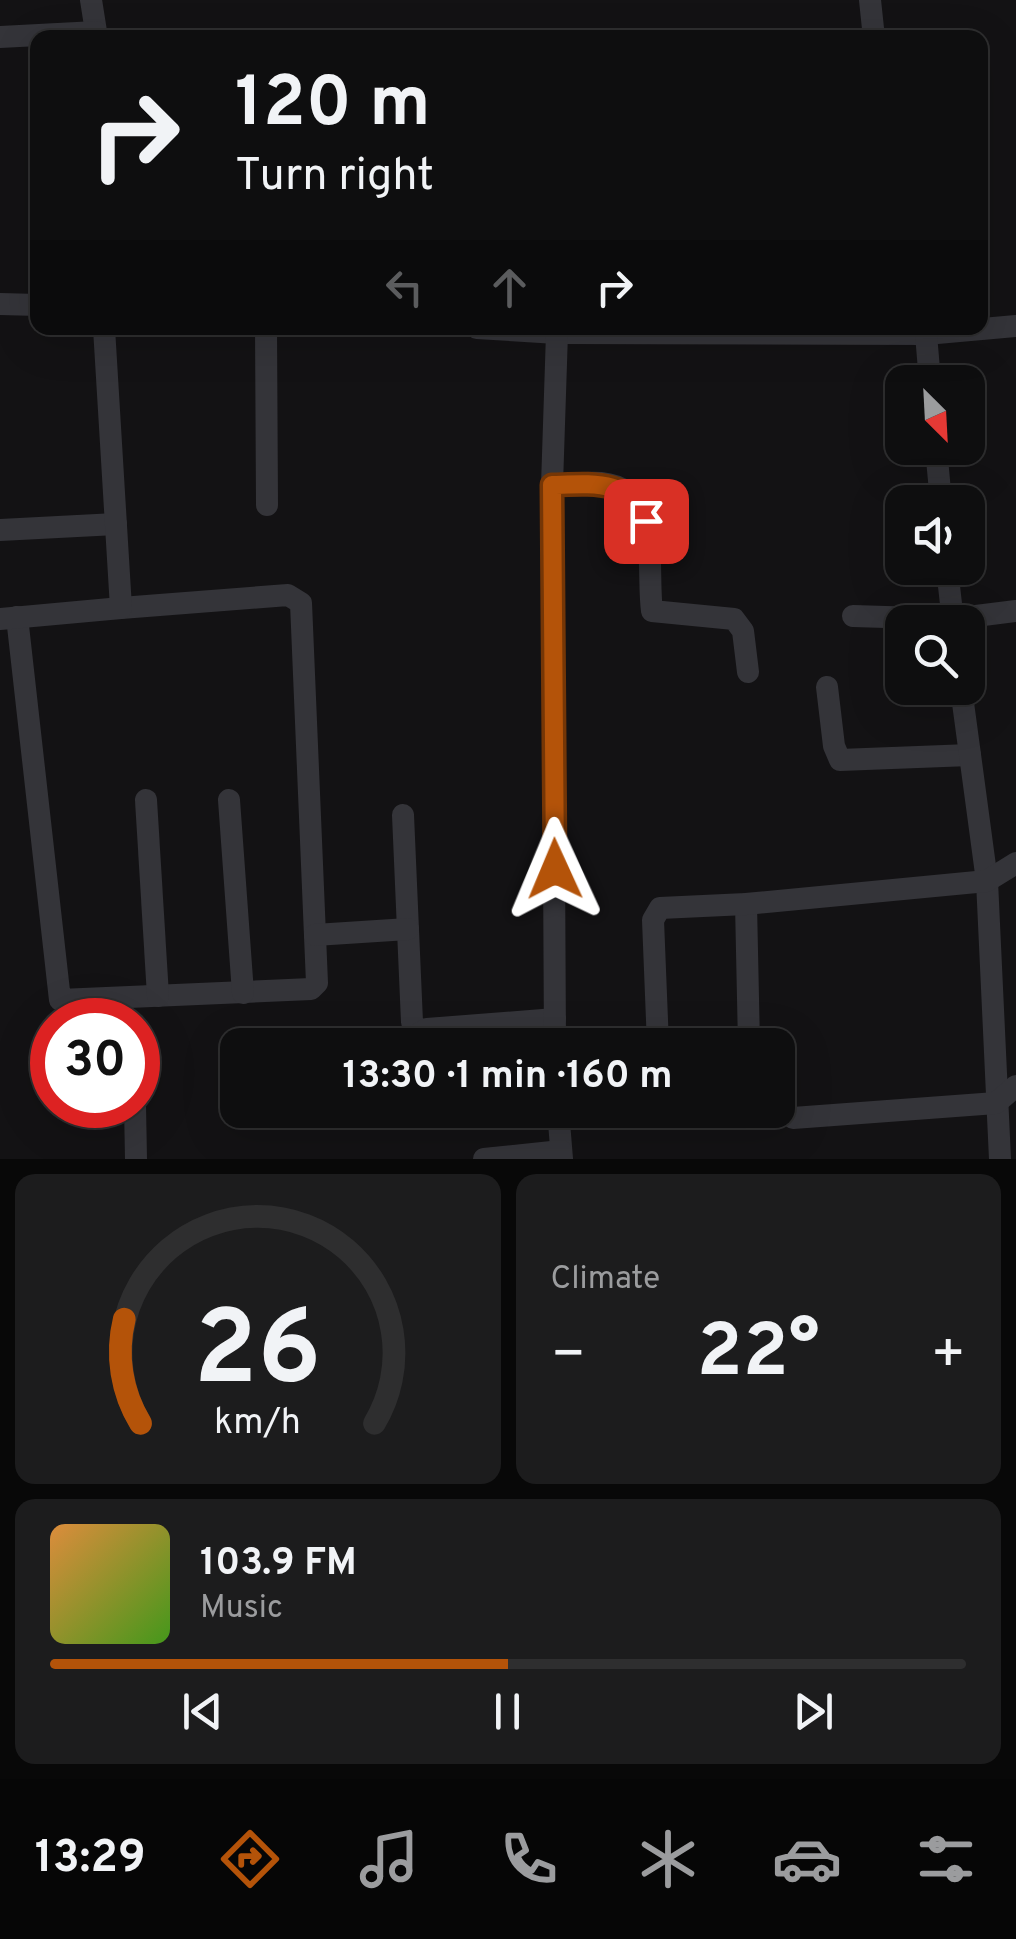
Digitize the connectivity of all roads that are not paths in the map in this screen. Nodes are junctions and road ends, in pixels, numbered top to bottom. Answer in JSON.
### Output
{"nodes":[{"id":1,"x":91,"y":0,"type":"edge"},
{"id":2,"x":870,"y":0,"type":"edge"},
{"id":3,"x":95,"y":30,"type":"edge"},
{"id":4,"x":873,"y":30,"type":"edge"},
{"id":5,"x":0,"y":36,"type":"edge"},
{"id":6,"x":30,"y":36,"type":"edge"},
{"id":7,"x":0,"y":304,"type":"edge"},
{"id":8,"x":30,"y":305,"type":"edge"},
{"id":9,"x":1016,"y":326,"type":"edge"},
{"id":10,"x":988,"y":328,"type":"edge"},
{"id":11,"x":104,"y":335,"type":"edge"},
{"id":12,"x":266,"y":335,"type":"edge"},
{"id":13,"x":557,"y":335,"type":"edge"},
{"id":14,"x":926,"y":335,"type":"edge"},
{"id":15,"x":929,"y":365,"type":"edge"},
{"id":16,"x":552,"y":485,"type":"junction"},
{"id":17,"x":266,"y":505,"type":"dead end"},
{"id":18,"x":116,"y":524,"type":"junction"},
{"id":19,"x":0,"y":530,"type":"edge"},
{"id":20,"x":122,"y":608,"type":"junction"},
{"id":21,"x":1016,"y":611,"type":"edge"},
{"id":22,"x":985,"y":615,"type":"edge"},
{"id":23,"x":853,"y":616,"type":"dead end"},
{"id":24,"x":885,"y":617,"type":"edge"},
{"id":25,"x":9,"y":618,"type":"edge"},
{"id":26,"x":748,"y":672,"type":"dead end"},
{"id":27,"x":826,"y":687,"type":"dead end"},
{"id":28,"x":963,"y":705,"type":"edge"},
{"id":29,"x":970,"y":755,"type":"junction"},
{"id":30,"x":146,"y":800,"type":"dead end"},
{"id":31,"x":229,"y":800,"type":"dead end"},
{"id":32,"x":403,"y":815,"type":"dead end"},
{"id":33,"x":1016,"y":862,"type":"edge"},
{"id":34,"x":987,"y":881,"type":"junction"},
{"id":35,"x":746,"y":904,"type":"junction"},
{"id":36,"x":408,"y":929,"type":"junction"},
{"id":37,"x":315,"y":935,"type":"junction"},
{"id":38,"x":243,"y":993,"type":"junction"},
{"id":39,"x":158,"y":996,"type":"junction"},
{"id":40,"x":60,"y":998,"type":"edge"},
{"id":41,"x":154,"y":998,"type":"edge"},
{"id":42,"x":555,"y":1019,"type":"junction"},
{"id":43,"x":414,"y":1028,"type":"edge"},
{"id":44,"x":493,"y":1028,"type":"edge"},
{"id":45,"x":555,"y":1028,"type":"edge"},
{"id":46,"x":657,"y":1028,"type":"edge"},
{"id":47,"x":749,"y":1028,"type":"edge"},
{"id":48,"x":1016,"y":1086,"type":"edge"},
{"id":49,"x":996,"y":1103,"type":"junction"},
{"id":50,"x":795,"y":1118,"type":"edge"},
{"id":51,"x":135,"y":1128,"type":"edge"},
{"id":52,"x":560,"y":1128,"type":"edge"},
{"id":53,"x":562,"y":1155,"type":"edge"},
{"id":54,"x":136,"y":1159,"type":"edge"},
{"id":55,"x":484,"y":1159,"type":"edge"},
{"id":56,"x":1000,"y":1159,"type":"edge"}],
"edges":[{"from":1,"to":3,"type":"street"},
{"from":2,"to":4,"type":"street"},
{"from":5,"to":6,"type":"street"},
{"from":7,"to":8,"type":"street"},
{"from":9,"to":10,"type":"street"},
{"from":11,"to":18,"type":"street"},
{"from":12,"to":17,"type":"street"},
{"from":13,"to":16,"type":"street"},
{"from":14,"to":15,"type":"street"},
{"from":16,"to":26,"type":"street"},
{"from":16,"to":42,"type":"street"},
{"from":18,"to":19,"type":"street"},
{"from":18,"to":20,"type":"street"},
{"from":20,"to":25,"type":"street"},
{"from":20,"to":37,"type":"street"},
{"from":21,"to":22,"type":"street"},
{"from":23,"to":24,"type":"street"},
{"from":25,"to":40,"type":"street"},
{"from":27,"to":29,"type":"street"},
{"from":28,"to":29,"type":"street"},
{"from":29,"to":34,"type":"street"},
{"from":30,"to":39,"type":"street"},
{"from":31,"to":38,"type":"street"},
{"from":32,"to":36,"type":"street"},
{"from":33,"to":34,"type":"street"},
{"from":34,"to":35,"type":"street"},
{"from":34,"to":49,"type":"street"},
{"from":35,"to":46,"type":"street"},
{"from":35,"to":47,"type":"street"},
{"from":36,"to":37,"type":"street"},
{"from":36,"to":43,"type":"street"},
{"from":37,"to":38,"type":"street"},
{"from":38,"to":39,"type":"street"},
{"from":39,"to":41,"type":"street"},
{"from":42,"to":44,"type":"street"},
{"from":42,"to":45,"type":"street"},
{"from":48,"to":49,"type":"street"},
{"from":49,"to":50,"type":"street"},
{"from":49,"to":56,"type":"street"},
{"from":51,"to":54,"type":"street"},
{"from":52,"to":53,"type":"street"},
{"from":53,"to":55,"type":"street"}]}
